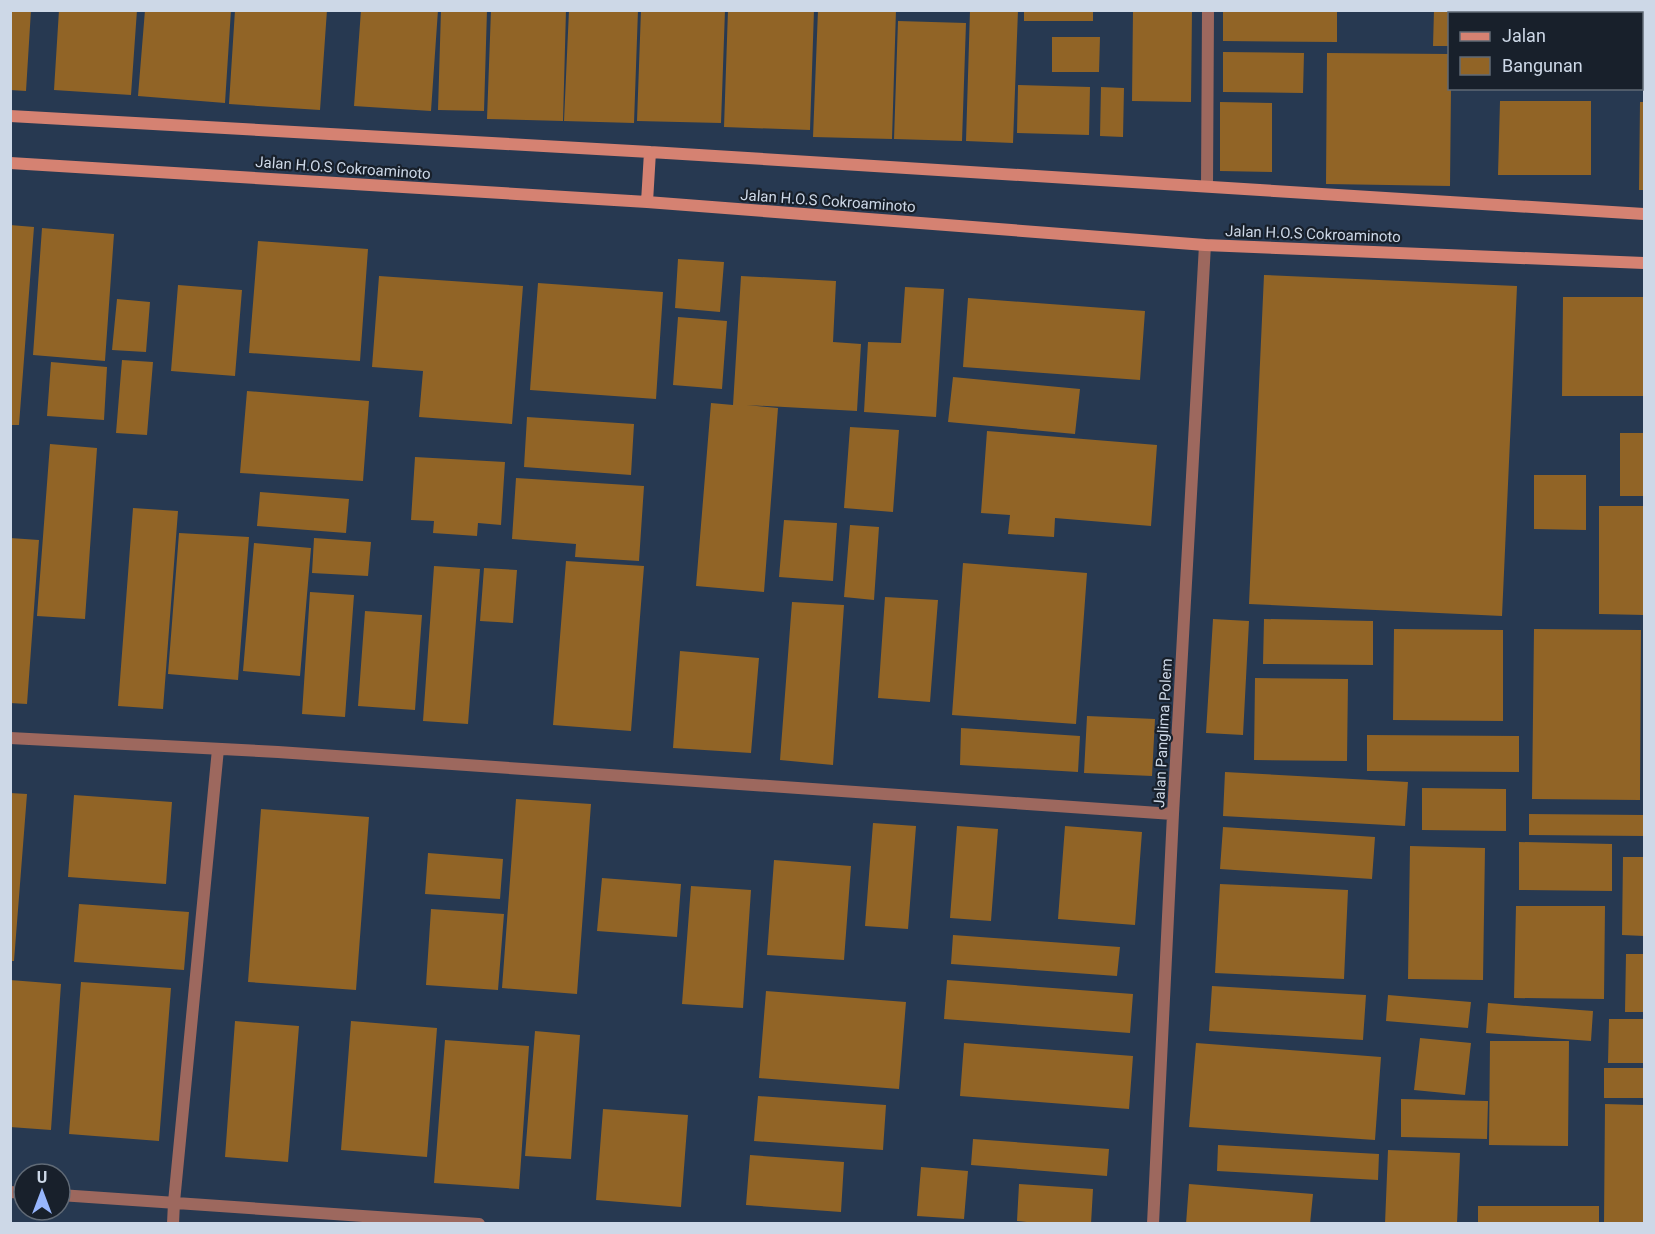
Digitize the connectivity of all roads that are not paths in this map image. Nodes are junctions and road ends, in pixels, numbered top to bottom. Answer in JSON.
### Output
{"nodes":[{"id":1,"x":1208,"y":10,"type":"edge"},
{"id":2,"x":10,"y":116,"type":"edge"},
{"id":3,"x":650,"y":152,"type":"junction"},
{"id":4,"x":10,"y":163,"type":"edge"},
{"id":5,"x":1207,"y":186,"type":"junction"},
{"id":6,"x":647,"y":202,"type":"junction"},
{"id":7,"x":1644,"y":214,"type":"edge"},
{"id":8,"x":1205,"y":245,"type":"junction"},
{"id":9,"x":1644,"y":263,"type":"edge"},
{"id":10,"x":10,"y":738,"type":"edge"},
{"id":11,"x":218,"y":749,"type":"junction"},
{"id":12,"x":1173,"y":814,"type":"junction"},
{"id":13,"x":72,"y":1196,"type":"edge"},
{"id":14,"x":174,"y":1202,"type":"junction"},
{"id":15,"x":173,"y":1224,"type":"edge"},
{"id":16,"x":479,"y":1224,"type":"edge"},
{"id":17,"x":1153,"y":1224,"type":"edge"}],
"edges":[{"from":1,"to":5,"type":"street"},
{"from":2,"to":3,"type":"main road"},
{"from":3,"to":5,"type":"main road"},
{"from":3,"to":6,"type":"main road"},
{"from":4,"to":6,"type":"main road","name":"Jalan H.O.S Cokroaminoto"},
{"from":5,"to":7,"type":"main road"},
{"from":6,"to":8,"type":"main road","name":"Jalan H.O.S Cokroaminoto"},
{"from":8,"to":9,"type":"main road","name":"Jalan H.O.S Cokroaminoto"},
{"from":8,"to":12,"type":"street","name":"Jalan Panglima Polem"},
{"from":10,"to":11,"type":"street"},
{"from":11,"to":12,"type":"street"},
{"from":11,"to":14,"type":"street"},
{"from":12,"to":17,"type":"street","name":"Jalan Panglima Polem"},
{"from":13,"to":14,"type":"street"},
{"from":14,"to":15,"type":"street"},
{"from":14,"to":16,"type":"street"}]}
